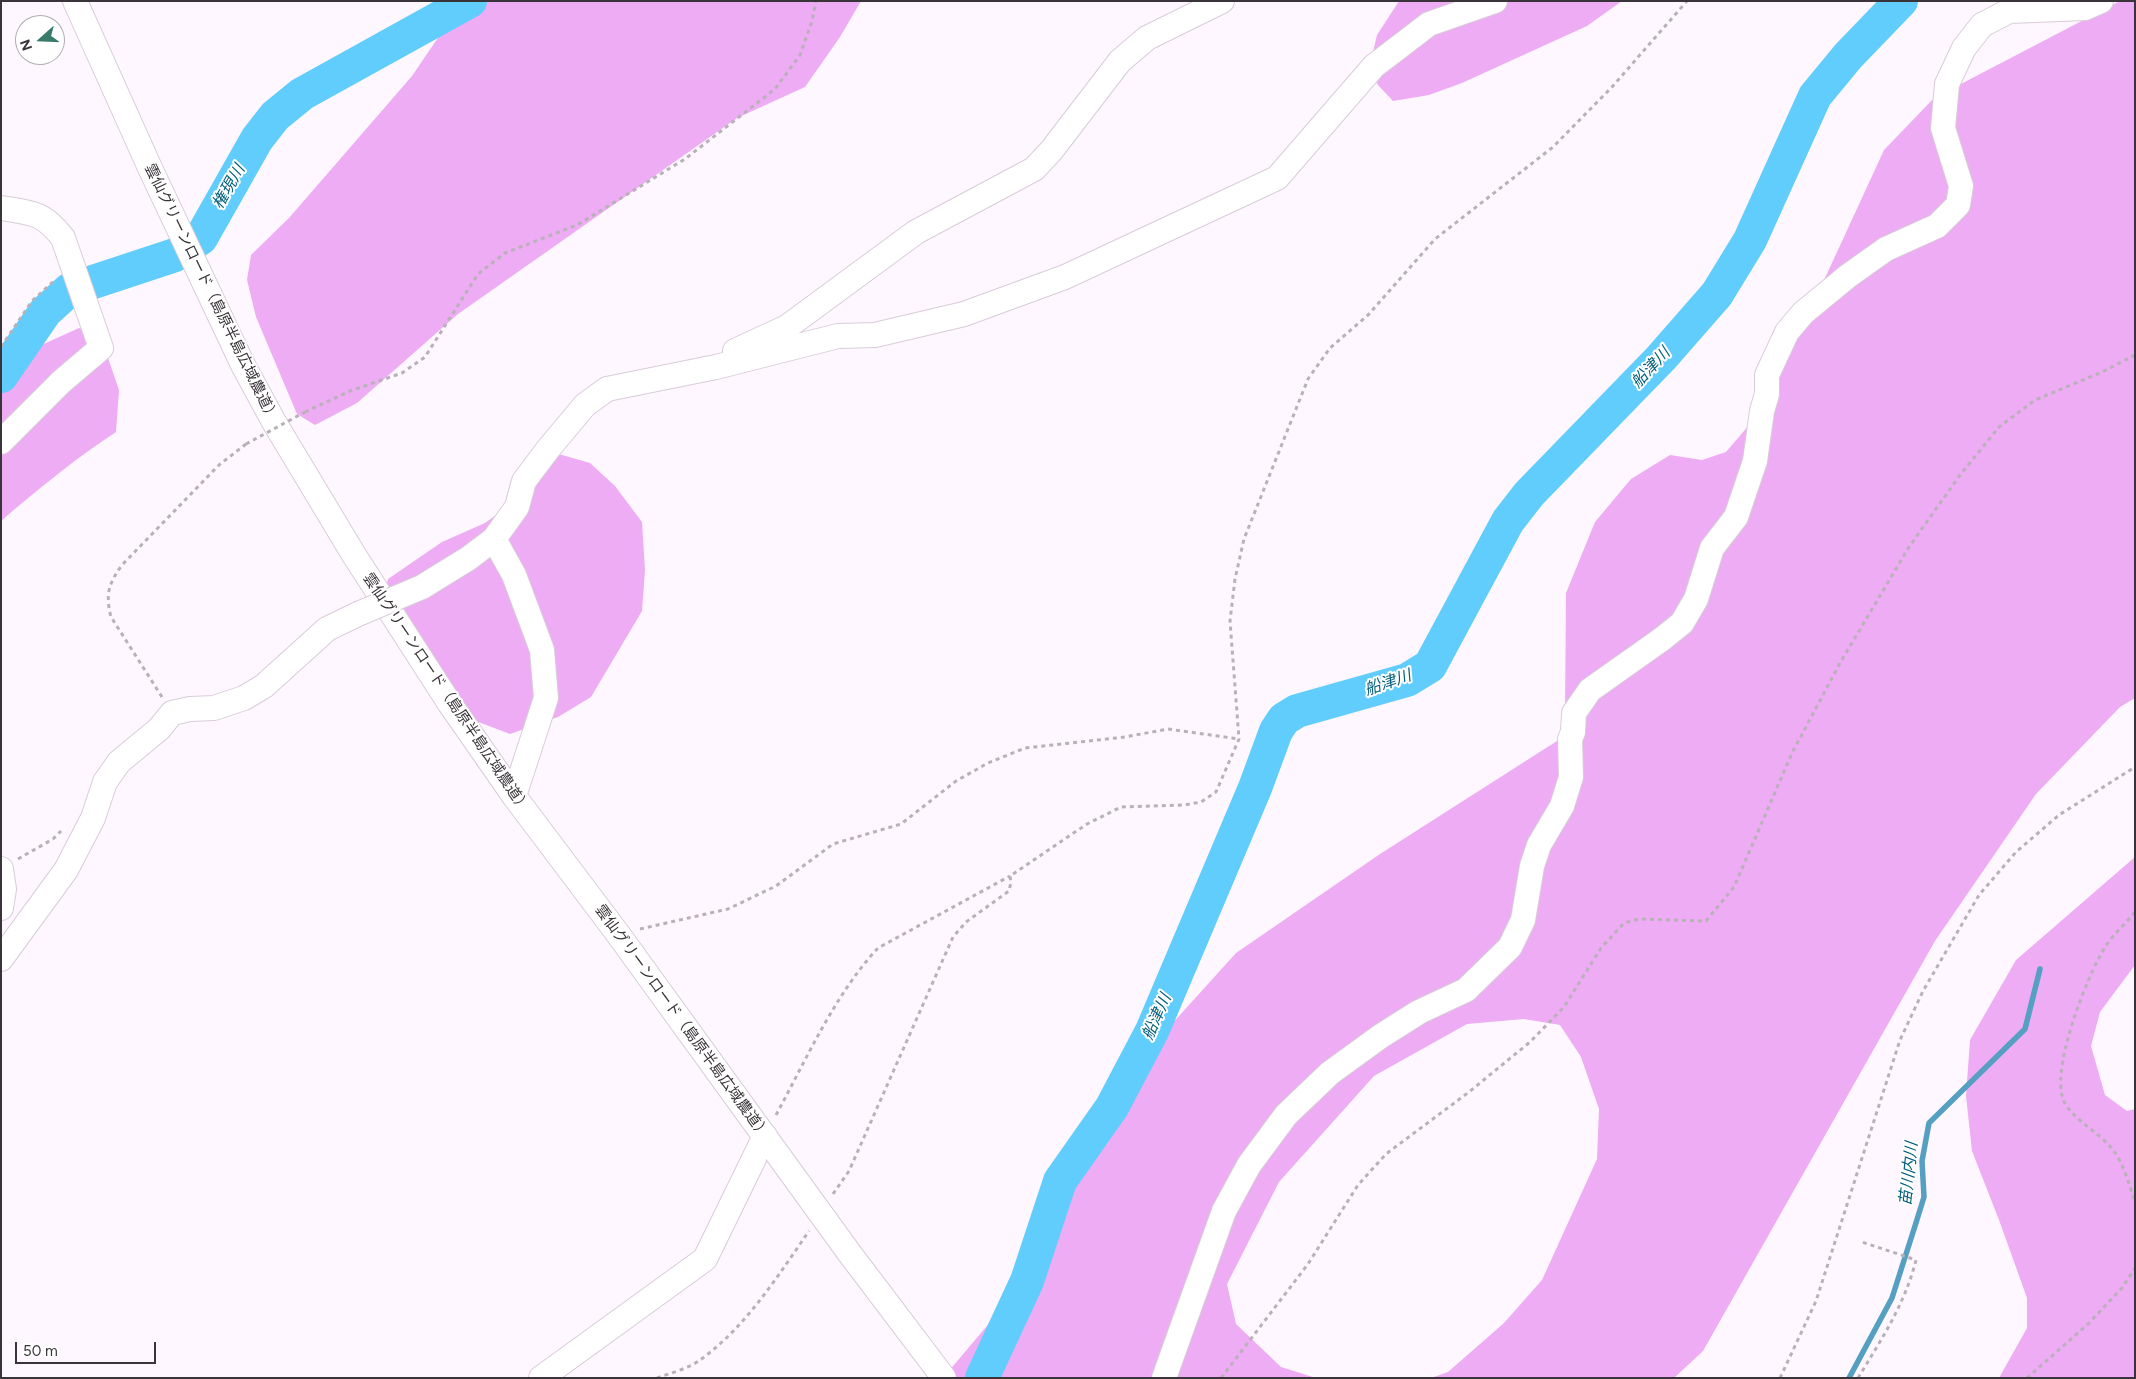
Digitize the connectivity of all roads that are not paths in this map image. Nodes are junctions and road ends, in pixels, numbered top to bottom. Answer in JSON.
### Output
{"nodes":[{"id":1,"x":75,"y":1,"type":"edge"},
{"id":2,"x":1222,"y":1,"type":"edge"},
{"id":3,"x":1494,"y":1,"type":"edge"},
{"id":4,"x":2101,"y":1,"type":"edge"},
{"id":5,"x":1,"y":208,"type":"edge"},
{"id":6,"x":716,"y":367,"type":"junction"},
{"id":7,"x":1,"y":442,"type":"edge"},
{"id":8,"x":494,"y":538,"type":"junction"},
{"id":9,"x":514,"y":796,"type":"junction"},
{"id":10,"x":2,"y":870,"type":"edge"},
{"id":11,"x":1,"y":908,"type":"edge"},
{"id":12,"x":1,"y":959,"type":"edge"},
{"id":13,"x":770,"y":1144,"type":"junction"},
{"id":14,"x":541,"y":1378,"type":"edge"},
{"id":15,"x":944,"y":1378,"type":"edge"},
{"id":16,"x":1164,"y":1378,"type":"edge"}],
"edges":[{"from":1,"to":9,"type":"street","name":"雲仙グリーンロード（島原半島広域農道）"},
{"from":2,"to":6,"type":"street"},
{"from":3,"to":6,"type":"street"},
{"from":4,"to":16,"type":"street"},
{"from":5,"to":7,"type":"street"},
{"from":6,"to":8,"type":"street"},
{"from":8,"to":9,"type":"street"},
{"from":8,"to":12,"type":"street","bridge":true},
{"from":9,"to":13,"type":"street","name":"雲仙グリーンロード（島原半島広域農道）"},
{"from":10,"to":11,"type":"street"},
{"from":13,"to":14,"type":"street"},
{"from":13,"to":15,"type":"street","name":"雲仙グリーンロード（島原半島広域農道）","bridge":true}]}
